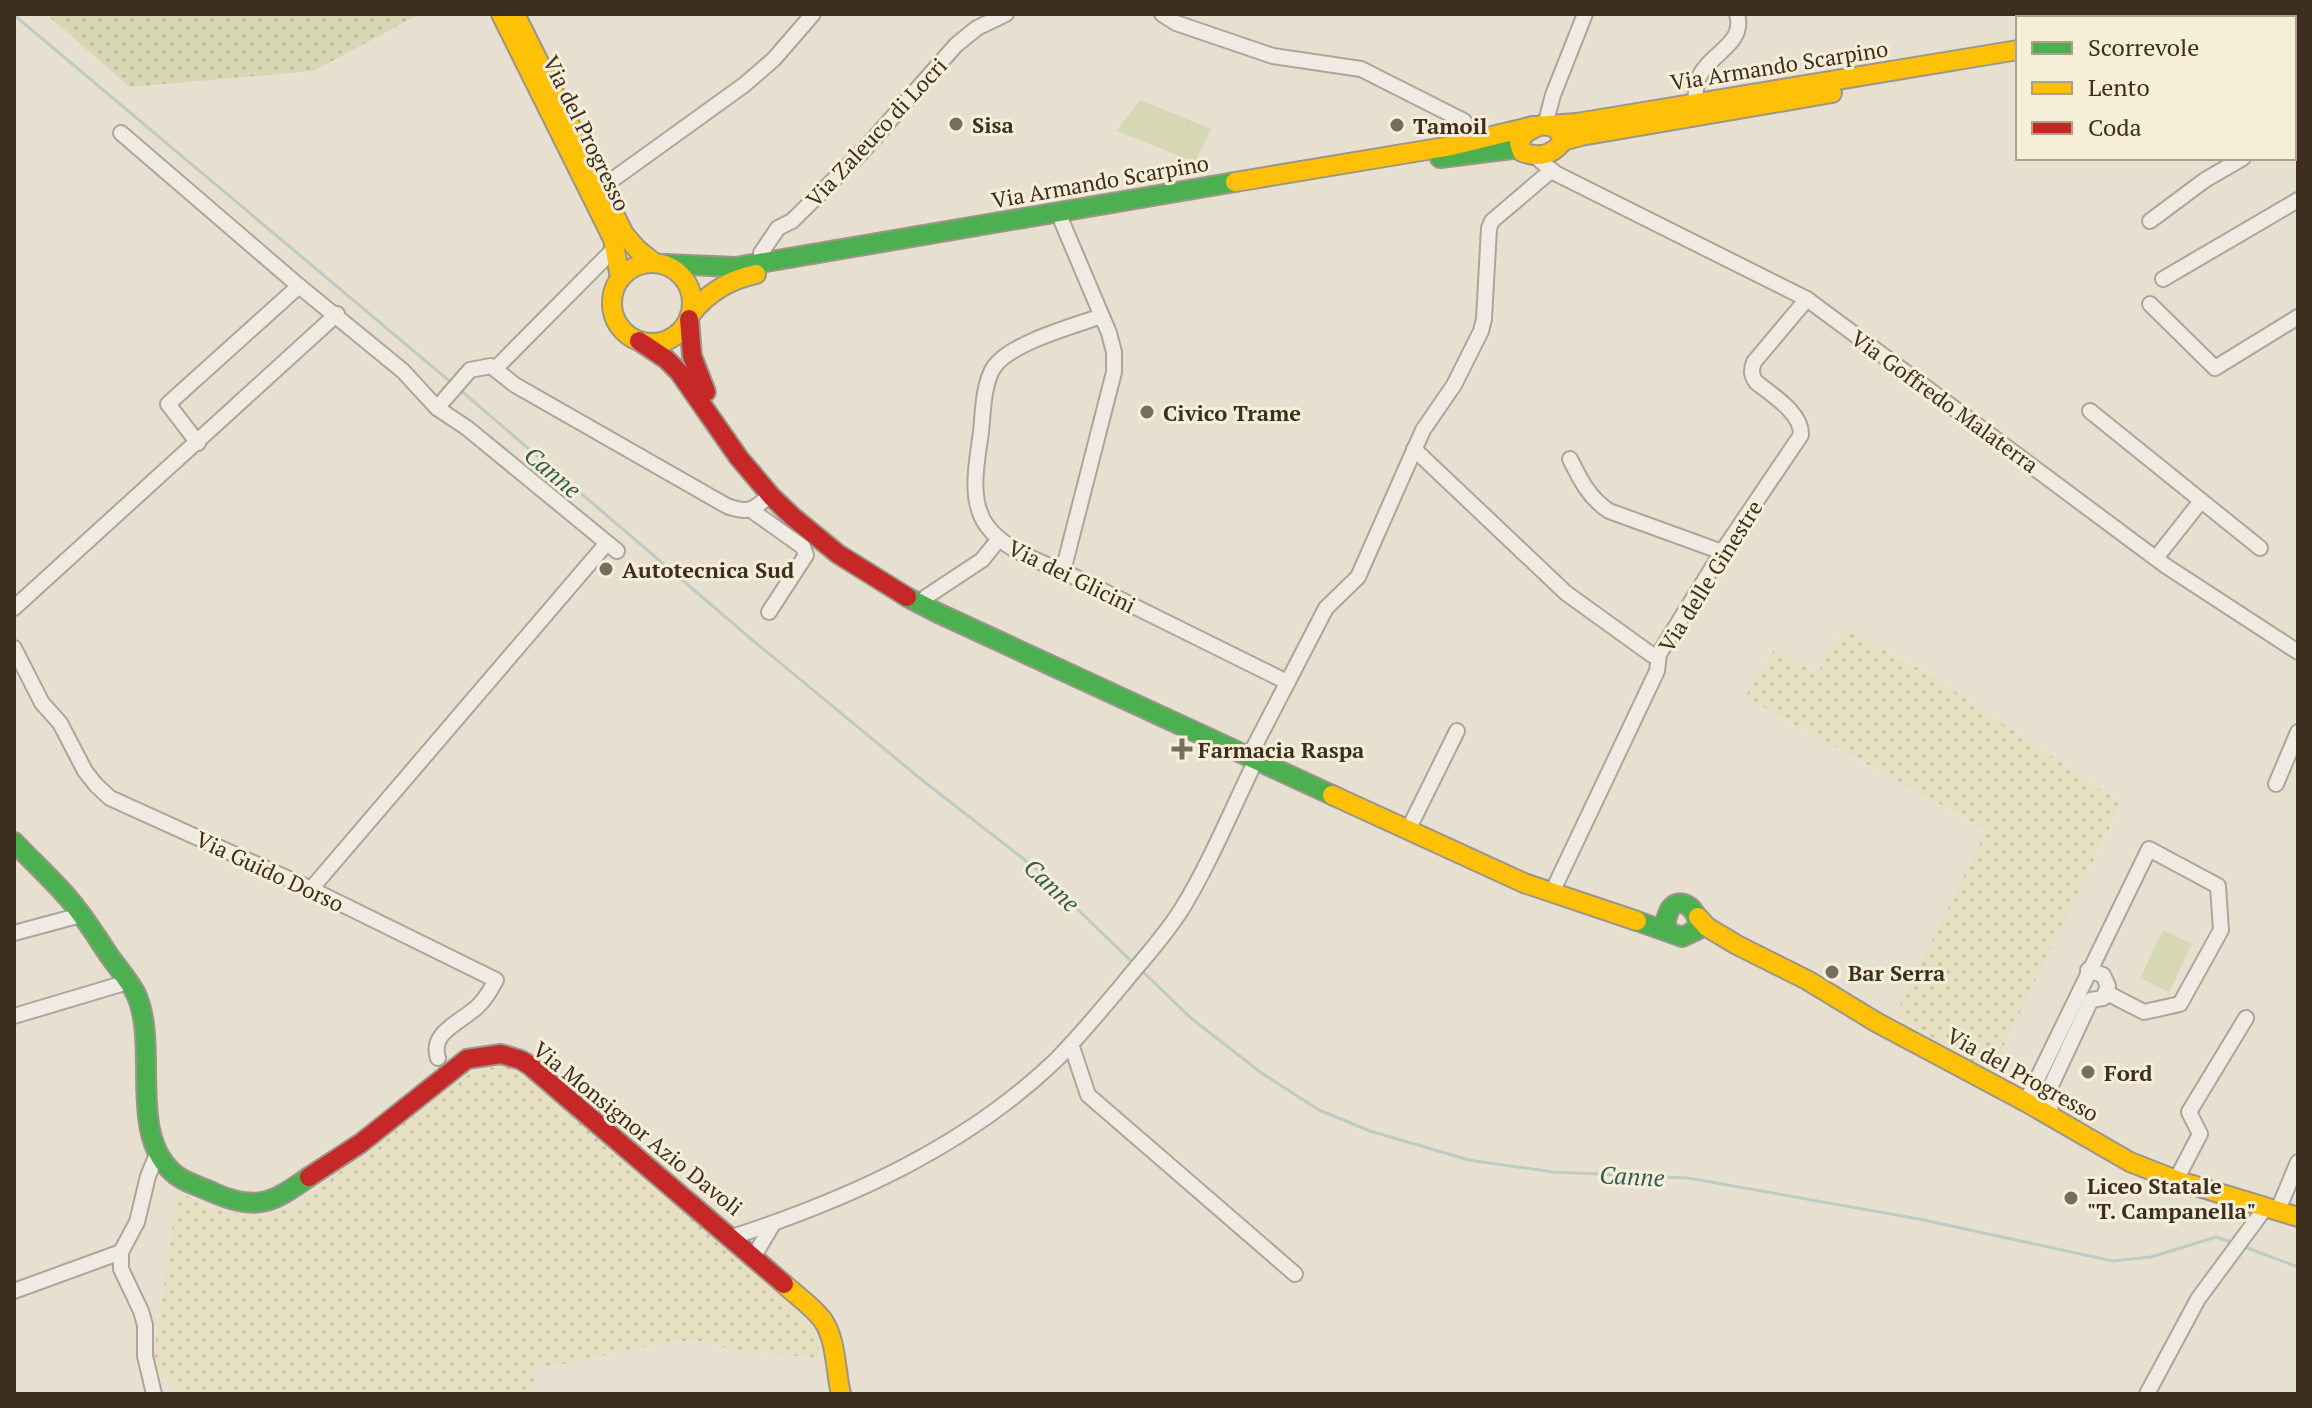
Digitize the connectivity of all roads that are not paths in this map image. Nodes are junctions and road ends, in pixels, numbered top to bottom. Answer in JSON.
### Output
{"nodes":[{"id":1,"x":501,"y":14,"type":"edge"},
{"id":2,"x":515,"y":14,"type":"edge"},
{"id":3,"x":813,"y":14,"type":"edge"},
{"id":4,"x":1006,"y":14,"type":"edge"},
{"id":5,"x":1162,"y":14,"type":"edge"},
{"id":6,"x":1585,"y":14,"type":"edge"},
{"id":7,"x":1737,"y":14,"type":"edge"},
{"id":8,"x":2016,"y":50,"type":"edge"},
{"id":9,"x":2016,"y":61,"type":"edge"},
{"id":10,"x":1695,"y":103,"type":"junction"},
{"id":11,"x":1544,"y":125,"type":"junction"},
{"id":12,"x":121,"y":133,"type":"dead end"},
{"id":13,"x":1480,"y":137,"type":"junction"},
{"id":14,"x":1497,"y":153,"type":"junction"},
{"id":15,"x":1545,"y":154,"type":"junction"},
{"id":16,"x":2240,"y":160,"type":"edge"},
{"id":17,"x":601,"y":188,"type":"junction"},
{"id":18,"x":2298,"y":200,"type":"edge"},
{"id":19,"x":2150,"y":221,"type":"dead end"},
{"id":20,"x":1062,"y":222,"type":"junction"},
{"id":21,"x":614,"y":249,"type":"junction"},
{"id":22,"x":763,"y":262,"type":"junction"},
{"id":23,"x":659,"y":263,"type":"junction"},
{"id":24,"x":620,"y":278,"type":"junction"},
{"id":25,"x":2163,"y":279,"type":"dead end"},
{"id":26,"x":299,"y":286,"type":"junction"},
{"id":27,"x":1807,"y":299,"type":"junction"},
{"id":28,"x":2150,"y":304,"type":"dead end"},
{"id":29,"x":337,"y":314,"type":"junction"},
{"id":30,"x":1102,"y":316,"type":"junction"},
{"id":31,"x":690,"y":317,"type":"junction"},
{"id":32,"x":2298,"y":317,"type":"edge"},
{"id":33,"x":639,"y":341,"type":"junction"},
{"id":34,"x":495,"y":369,"type":"junction"},
{"id":35,"x":442,"y":402,"type":"junction"},
{"id":36,"x":2090,"y":411,"type":"dead end"},
{"id":37,"x":198,"y":443,"type":"junction"},
{"id":38,"x":1414,"y":449,"type":"junction"},
{"id":39,"x":1570,"y":459,"type":"dead end"},
{"id":40,"x":770,"y":495,"type":"junction"},
{"id":41,"x":2201,"y":501,"type":"junction"},
{"id":42,"x":751,"y":510,"type":"junction"},
{"id":43,"x":999,"y":539,"type":"junction"},
{"id":44,"x":2260,"y":548,"type":"dead end"},
{"id":45,"x":1722,"y":552,"type":"junction"},
{"id":46,"x":2156,"y":558,"type":"junction"},
{"id":47,"x":1063,"y":571,"type":"junction"},
{"id":48,"x":926,"y":597,"type":"junction"},
{"id":49,"x":14,"y":608,"type":"edge"},
{"id":50,"x":769,"y":612,"type":"dead end"},
{"id":51,"x":14,"y":648,"type":"edge"},
{"id":52,"x":2298,"y":652,"type":"edge"},
{"id":53,"x":1659,"y":654,"type":"junction"},
{"id":54,"x":1287,"y":682,"type":"junction"},
{"id":55,"x":1457,"y":731,"type":"dead end"},
{"id":56,"x":2298,"y":732,"type":"edge"},
{"id":57,"x":1254,"y":754,"type":"junction"},
{"id":58,"x":2276,"y":784,"type":"dead end"},
{"id":59,"x":1412,"y":822,"type":"junction"},
{"id":60,"x":17,"y":848,"type":"edge"},
{"id":61,"x":1556,"y":884,"type":"junction"},
{"id":62,"x":311,"y":889,"type":"junction"},
{"id":63,"x":1667,"y":911,"type":"junction"},
{"id":64,"x":81,"y":915,"type":"junction"},
{"id":65,"x":1698,"y":917,"type":"junction"},
{"id":66,"x":14,"y":933,"type":"edge"},
{"id":67,"x":1677,"y":934,"type":"junction"},
{"id":68,"x":1737,"y":945,"type":"junction"},
{"id":69,"x":2088,"y":970,"type":"junction"},
{"id":70,"x":128,"y":982,"type":"junction"},
{"id":71,"x":2107,"y":993,"type":"junction"},
{"id":72,"x":14,"y":1016,"type":"edge"},
{"id":73,"x":2246,"y":1018,"type":"dead end"},
{"id":74,"x":1071,"y":1044,"type":"junction"},
{"id":75,"x":438,"y":1058,"type":"junction"},
{"id":76,"x":467,"y":1059,"type":"junction"},
{"id":77,"x":437,"y":1082,"type":"junction"},
{"id":78,"x":2026,"y":1102,"type":"junction"},
{"id":79,"x":2052,"y":1117,"type":"junction"},
{"id":80,"x":158,"y":1152,"type":"junction"},
{"id":81,"x":2298,"y":1162,"type":"edge"},
{"id":82,"x":2176,"y":1180,"type":"junction"},
{"id":83,"x":2272,"y":1209,"type":"junction"},
{"id":84,"x":2298,"y":1217,"type":"edge"},
{"id":85,"x":773,"y":1224,"type":"junction"},
{"id":86,"x":732,"y":1237,"type":"junction"},
{"id":87,"x":121,"y":1252,"type":"junction"},
{"id":88,"x":754,"y":1256,"type":"junction"},
{"id":89,"x":1295,"y":1274,"type":"dead end"},
{"id":90,"x":14,"y":1291,"type":"edge"},
{"id":91,"x":154,"y":1394,"type":"edge"},
{"id":92,"x":841,"y":1394,"type":"edge"},
{"id":93,"x":2147,"y":1394,"type":"edge"}],
"edges":[{"from":1,"to":21,"type":"street","name":"Via del Progresso"},
{"from":2,"to":17,"type":"street","name":"Via del Progresso"},
{"from":3,"to":17,"type":"street"},
{"from":4,"to":22,"type":"street","name":"Via Zaleuco di Locri"},
{"from":5,"to":13,"type":"street"},
{"from":6,"to":11,"type":"street"},
{"from":7,"to":10,"type":"street"},
{"from":8,"to":10,"type":"street","name":"Via Armando Scarpino"},
{"from":9,"to":15,"type":"street","name":"Via Armando Scarpino"},
{"from":10,"to":11,"type":"street","name":"Via Armando Scarpino"},
{"from":11,"to":13,"type":"street","name":"Via Armando Scarpino"},
{"from":11,"to":15,"type":"street"},
{"from":11,"to":15,"type":"street"},
{"from":12,"to":26,"type":"street"},
{"from":13,"to":14,"type":"street"},
{"from":13,"to":22,"type":"street","name":"Via Armando Scarpino"},
{"from":14,"to":15,"type":"street","name":"Via Armando Scarpino"},
{"from":14,"to":20,"type":"street","name":"Via Armando Scarpino"},
{"from":15,"to":27,"type":"street","name":"Via Goffredo Malaterra"},
{"from":15,"to":38,"type":"street"},
{"from":16,"to":19,"type":"street"},
{"from":17,"to":23,"type":"street","name":"Via del Progresso"},
{"from":18,"to":25,"type":"street"},
{"from":20,"to":30,"type":"street"},
{"from":20,"to":31,"type":"street","name":"Via Armando Scarpino"},
{"from":21,"to":24,"type":"street","name":"Via del Progresso"},
{"from":21,"to":34,"type":"street"},
{"from":22,"to":23,"type":"street","name":"Via Armando Scarpino"},
{"from":23,"to":24,"type":"street"},
{"from":23,"to":31,"type":"street"},
{"from":24,"to":33,"type":"street"},
{"from":26,"to":29,"type":"street"},
{"from":26,"to":37,"type":"street"},
{"from":27,"to":45,"type":"street","name":"Via delle Ginestre"},
{"from":27,"to":46,"type":"street","name":"Via Goffredo Malaterra"},
{"from":28,"to":32,"type":"street"},
{"from":29,"to":35,"type":"street"},
{"from":29,"to":37,"type":"street"},
{"from":30,"to":43,"type":"street","name":"Via dei Glicini"},
{"from":30,"to":47,"type":"street"},
{"from":31,"to":33,"type":"street"},
{"from":31,"to":48,"type":"street"},
{"from":33,"to":40,"type":"street"},
{"from":34,"to":35,"type":"street"},
{"from":34,"to":42,"type":"street"},
{"from":35,"to":62,"type":"street"},
{"from":36,"to":41,"type":"street"},
{"from":37,"to":49,"type":"street"},
{"from":38,"to":53,"type":"street"},
{"from":38,"to":54,"type":"street"},
{"from":39,"to":45,"type":"street"},
{"from":40,"to":42,"type":"street"},
{"from":40,"to":57,"type":"street"},
{"from":41,"to":44,"type":"street"},
{"from":41,"to":46,"type":"street"},
{"from":42,"to":50,"type":"street"},
{"from":43,"to":47,"type":"street","name":"Via dei Glicini"},
{"from":43,"to":48,"type":"street"},
{"from":45,"to":53,"type":"street","name":"Via delle Ginestre"},
{"from":46,"to":52,"type":"street","name":"Via Goffredo Malaterra"},
{"from":47,"to":54,"type":"street","name":"Via dei Glicini"},
{"from":48,"to":57,"type":"street"},
{"from":51,"to":62,"type":"street","name":"Via Guido Dorso"},
{"from":53,"to":61,"type":"street","name":"Via delle Ginestre"},
{"from":54,"to":57,"type":"street"},
{"from":55,"to":59,"type":"street"},
{"from":56,"to":58,"type":"street"},
{"from":57,"to":59,"type":"street"},
{"from":57,"to":67,"type":"street"},
{"from":57,"to":74,"type":"street"},
{"from":59,"to":61,"type":"street"},
{"from":60,"to":64,"type":"street"},
{"from":61,"to":63,"type":"street"},
{"from":62,"to":75,"type":"street","name":"Via Guido Dorso"},
{"from":63,"to":65,"type":"street"},
{"from":63,"to":67,"type":"street"},
{"from":64,"to":66,"type":"street"},
{"from":64,"to":70,"type":"street"},
{"from":65,"to":67,"type":"street"},
{"from":65,"to":68,"type":"street"},
{"from":67,"to":68,"type":"street"},
{"from":68,"to":78,"type":"street","name":"Via del Progresso"},
{"from":69,"to":71,"type":"street"},
{"from":69,"to":71,"type":"street"},
{"from":69,"to":78,"type":"street"},
{"from":70,"to":72,"type":"street"},
{"from":70,"to":80,"type":"street"},
{"from":71,"to":79,"type":"street"},
{"from":73,"to":82,"type":"street"},
{"from":74,"to":85,"type":"street"},
{"from":74,"to":89,"type":"street"},
{"from":75,"to":76,"type":"street"},
{"from":75,"to":77,"type":"street"},
{"from":76,"to":77,"type":"street"},
{"from":76,"to":86,"type":"street","name":"Via Monsignor Azio Davoli"},
{"from":77,"to":80,"type":"street"},
{"from":78,"to":79,"type":"street","name":"Via del Progresso"},
{"from":79,"to":82,"type":"street","name":"Via del Progresso"},
{"from":80,"to":87,"type":"street"},
{"from":81,"to":83,"type":"street"},
{"from":82,"to":83,"type":"street","name":"Via del Progresso"},
{"from":83,"to":84,"type":"street","name":"Via del Progresso"},
{"from":83,"to":93,"type":"street"},
{"from":85,"to":86,"type":"street"},
{"from":85,"to":88,"type":"street"},
{"from":86,"to":88,"type":"street","name":"Via Monsignor Azio Davoli"},
{"from":87,"to":90,"type":"street"},
{"from":87,"to":91,"type":"street"},
{"from":88,"to":92,"type":"street","name":"Via Monsignor Azio Davoli"}]}
